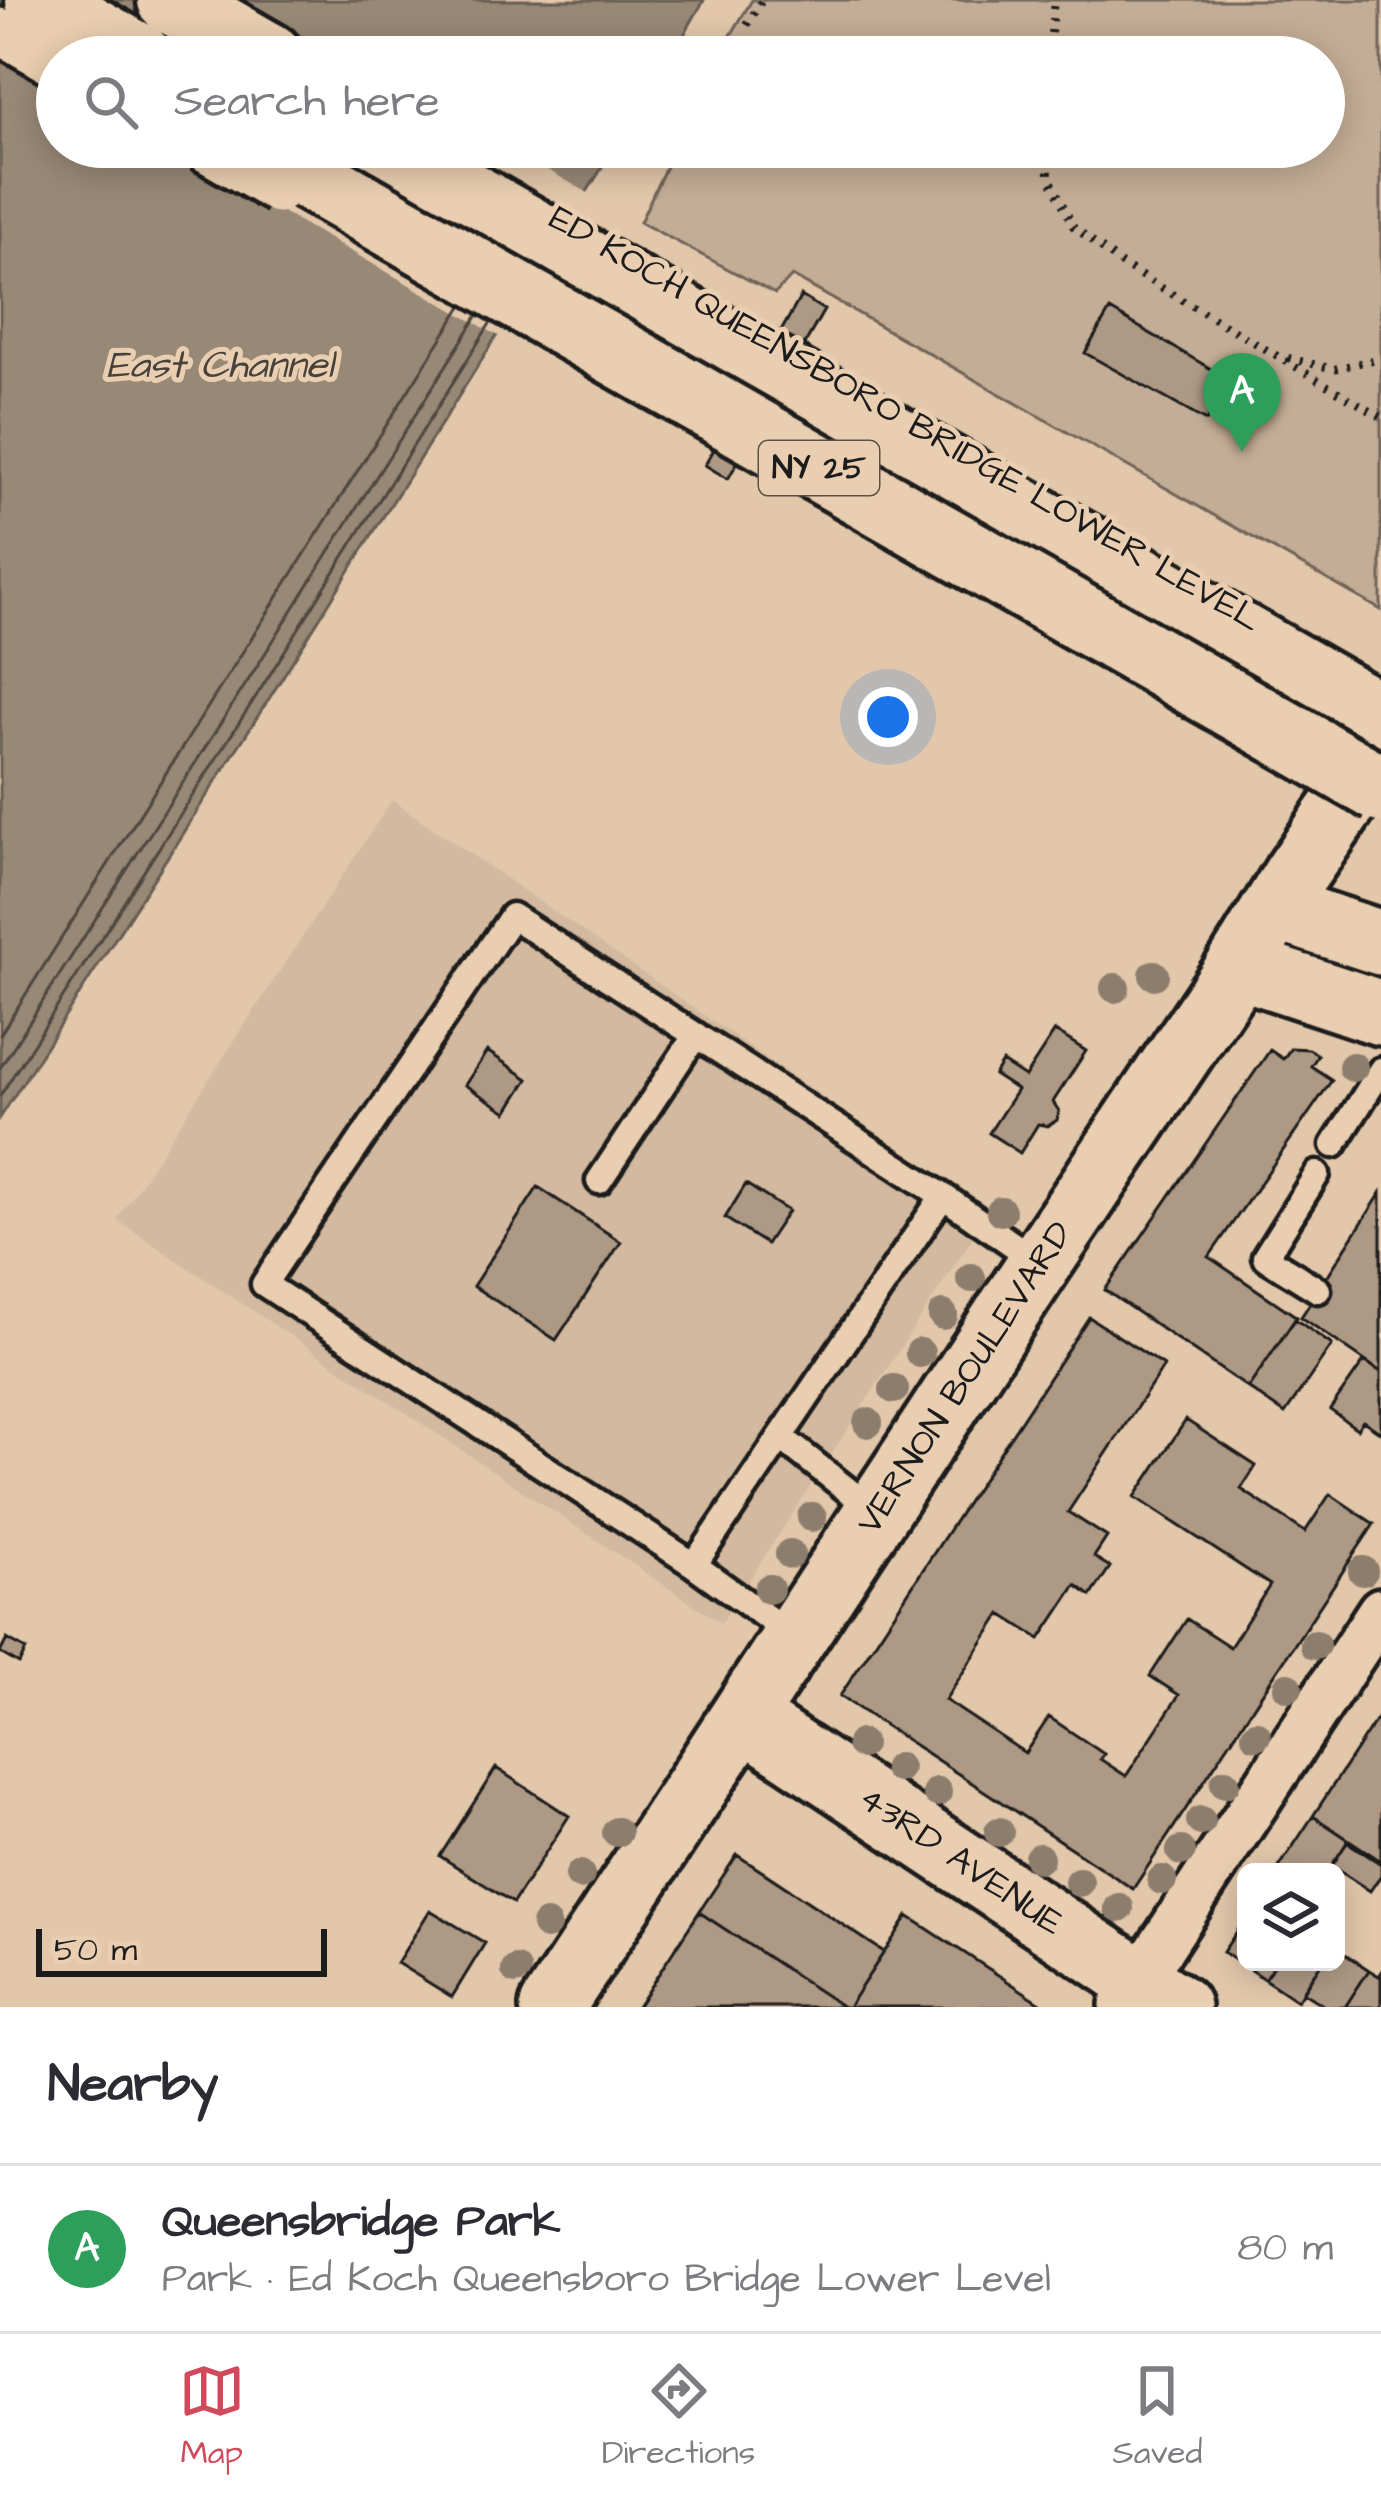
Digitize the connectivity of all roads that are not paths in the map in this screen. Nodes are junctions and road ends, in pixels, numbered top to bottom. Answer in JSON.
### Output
{"nodes":[{"id":1,"x":0,"y":0,"type":"edge"},
{"id":2,"x":39,"y":0,"type":"edge"},
{"id":3,"x":128,"y":0,"type":"edge"},
{"id":4,"x":171,"y":0,"type":"edge"},
{"id":5,"x":0,"y":31,"type":"edge"},
{"id":6,"x":63,"y":36,"type":"edge"},
{"id":7,"x":102,"y":36,"type":"edge"},
{"id":8,"x":191,"y":36,"type":"edge"},
{"id":9,"x":234,"y":36,"type":"edge"},
{"id":10,"x":36,"y":52,"type":"edge"},
{"id":11,"x":240,"y":168,"type":"edge"},
{"id":12,"x":294,"y":168,"type":"edge"},
{"id":13,"x":333,"y":168,"type":"edge"},
{"id":14,"x":421,"y":168,"type":"edge"},
{"id":15,"x":465,"y":168,"type":"edge"},
{"id":16,"x":1381,"y":691,"type":"edge"},
{"id":17,"x":1381,"y":717,"type":"edge"},
{"id":18,"x":1381,"y":751,"type":"edge"},
{"id":19,"x":1381,"y":767,"type":"edge"},
{"id":20,"x":1381,"y":789,"type":"edge"},
{"id":21,"x":1381,"y":820,"type":"edge"},
{"id":22,"x":1275,"y":908,"type":"junction"},
{"id":23,"x":1381,"y":943,"type":"edge"},
{"id":24,"x":1240,"y":966,"type":"junction"},
{"id":25,"x":1381,"y":1013,"type":"edge"},
{"id":26,"x":696,"y":1035,"type":"junction"},
{"id":27,"x":1381,"y":1070,"type":"edge"},
{"id":28,"x":1334,"y":1144,"type":"dead end"},
{"id":29,"x":1317,"y":1174,"type":"dead end"},
{"id":30,"x":599,"y":1181,"type":"dead end"},
{"id":31,"x":943,"y":1196,"type":"junction"},
{"id":32,"x":1040,"y":1263,"type":"junction"},
{"id":33,"x":1318,"y":1290,"type":"dead end"},
{"id":34,"x":782,"y":1438,"type":"junction"},
{"id":35,"x":876,"y":1513,"type":"junction"},
{"id":36,"x":694,"y":1565,"type":"junction"},
{"id":37,"x":1381,"y":1611,"type":"edge"},
{"id":38,"x":795,"y":1638,"type":"junction"},
{"id":39,"x":743,"y":1717,"type":"junction"},
{"id":40,"x":1146,"y":1998,"type":"edge"},
{"id":41,"x":552,"y":2007,"type":"edge"}],
"edges":[{"from":1,"to":6,"type":"highway"},
{"from":2,"to":7,"type":"highway"},
{"from":3,"to":8,"type":"highway"},
{"from":4,"to":9,"type":"highway"},
{"from":5,"to":10,"type":"street"},
{"from":11,"to":21,"type":"street","bridge":true},
{"from":12,"to":20,"type":"highway","number":"NY 25","bridge":true},
{"from":13,"to":19,"type":"highway"},
{"from":14,"to":17,"type":"highway"},
{"from":15,"to":16,"type":"highway","name":"ED KOCH QUEENSBORO BRIDGE LOWER LEVEL","number":"NY 25"},
{"from":18,"to":22,"type":"main road","name":"VERNON BOULEVARD"},
{"from":22,"to":23,"type":"main road"},
{"from":22,"to":24,"type":"main road","name":"VERNON BOULEVARD"},
{"from":24,"to":25,"type":"main road"},
{"from":24,"to":32,"type":"main road","name":"VERNON BOULEVARD"},
{"from":26,"to":30,"type":"lane"},
{"from":26,"to":31,"type":"lane"},
{"from":26,"to":36,"type":"lane"},
{"from":27,"to":28,"type":"lane"},
{"from":29,"to":33,"type":"lane"},
{"from":31,"to":32,"type":"lane"},
{"from":31,"to":34,"type":"lane"},
{"from":32,"to":35,"type":"main road","name":"VERNON BOULEVARD"},
{"from":34,"to":35,"type":"lane"},
{"from":34,"to":36,"type":"lane"},
{"from":35,"to":38,"type":"main road","name":"VERNON BOULEVARD"},
{"from":36,"to":38,"type":"lane"},
{"from":37,"to":40,"type":"street"},
{"from":38,"to":39,"type":"main road","name":"VERNON BOULEVARD"},
{"from":39,"to":40,"type":"main road","name":"43RD AVENUE"},
{"from":39,"to":41,"type":"main road","name":"VERNON BOULEVARD"}]}
